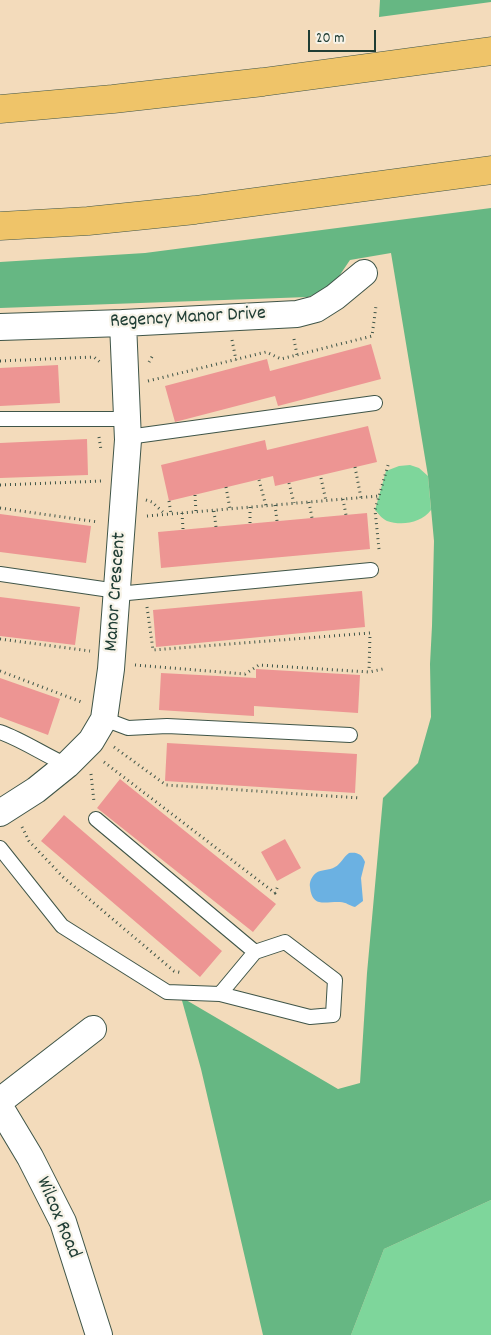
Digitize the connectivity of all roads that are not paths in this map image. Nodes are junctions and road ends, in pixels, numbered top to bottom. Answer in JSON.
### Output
{"nodes":[{"id":1,"x":491,"y":50,"type":"edge"},
{"id":2,"x":0,"y":109,"type":"edge"},
{"id":3,"x":491,"y":170,"type":"edge"},
{"id":4,"x":0,"y":226,"type":"edge"},
{"id":5,"x":364,"y":273,"type":"dead end"},
{"id":6,"x":122,"y":323,"type":"junction"},
{"id":7,"x":0,"y":327,"type":"edge"},
{"id":8,"x":375,"y":403,"type":"dead end"},
{"id":9,"x":0,"y":419,"type":"edge"},
{"id":10,"x":128,"y":428,"type":"junction"},
{"id":11,"x":371,"y":570,"type":"dead end"},
{"id":12,"x":0,"y":574,"type":"edge"},
{"id":13,"x":117,"y":592,"type":"junction"},
{"id":14,"x":94,"y":711,"type":"junction"},
{"id":15,"x":0,"y":732,"type":"edge"},
{"id":16,"x":350,"y":735,"type":"dead end"},
{"id":17,"x":76,"y":771,"type":"junction"},
{"id":18,"x":95,"y":813,"type":"road end"},
{"id":19,"x":10,"y":819,"type":"edge"},
{"id":20,"x":0,"y":848,"type":"edge"},
{"id":21,"x":255,"y":952,"type":"junction"},
{"id":22,"x":220,"y":994,"type":"junction"},
{"id":23,"x":92,"y":1029,"type":"dead end"},
{"id":24,"x":0,"y":1101,"type":"edge"},
{"id":25,"x":0,"y":1107,"type":"edge"},
{"id":26,"x":99,"y":1335,"type":"edge"}],
"edges":[{"from":1,"to":2,"type":"highway"},
{"from":3,"to":4,"type":"highway"},
{"from":5,"to":6,"type":"street","name":"Regency Manor Drive"},
{"from":6,"to":7,"type":"street","name":"Regency Manor Drive"},
{"from":6,"to":10,"type":"street","name":"Manor Crescent"},
{"from":8,"to":10,"type":"lane"},
{"from":9,"to":10,"type":"lane"},
{"from":10,"to":13,"type":"street","name":"Manor Crescent"},
{"from":11,"to":13,"type":"lane"},
{"from":12,"to":13,"type":"lane"},
{"from":13,"to":14,"type":"street","name":"Manor Crescent"},
{"from":14,"to":16,"type":"lane"},
{"from":14,"to":17,"type":"street","name":"Manor Crescent"},
{"from":15,"to":17,"type":"lane"},
{"from":17,"to":19,"type":"street","name":"Manor Crescent"},
{"from":18,"to":21,"type":"lane"},
{"from":20,"to":22,"type":"lane"},
{"from":21,"to":22,"type":"lane"},
{"from":21,"to":22,"type":"lane"},
{"from":23,"to":24,"type":"street"},
{"from":25,"to":26,"type":"street","name":"Wilcox Road"}]}
